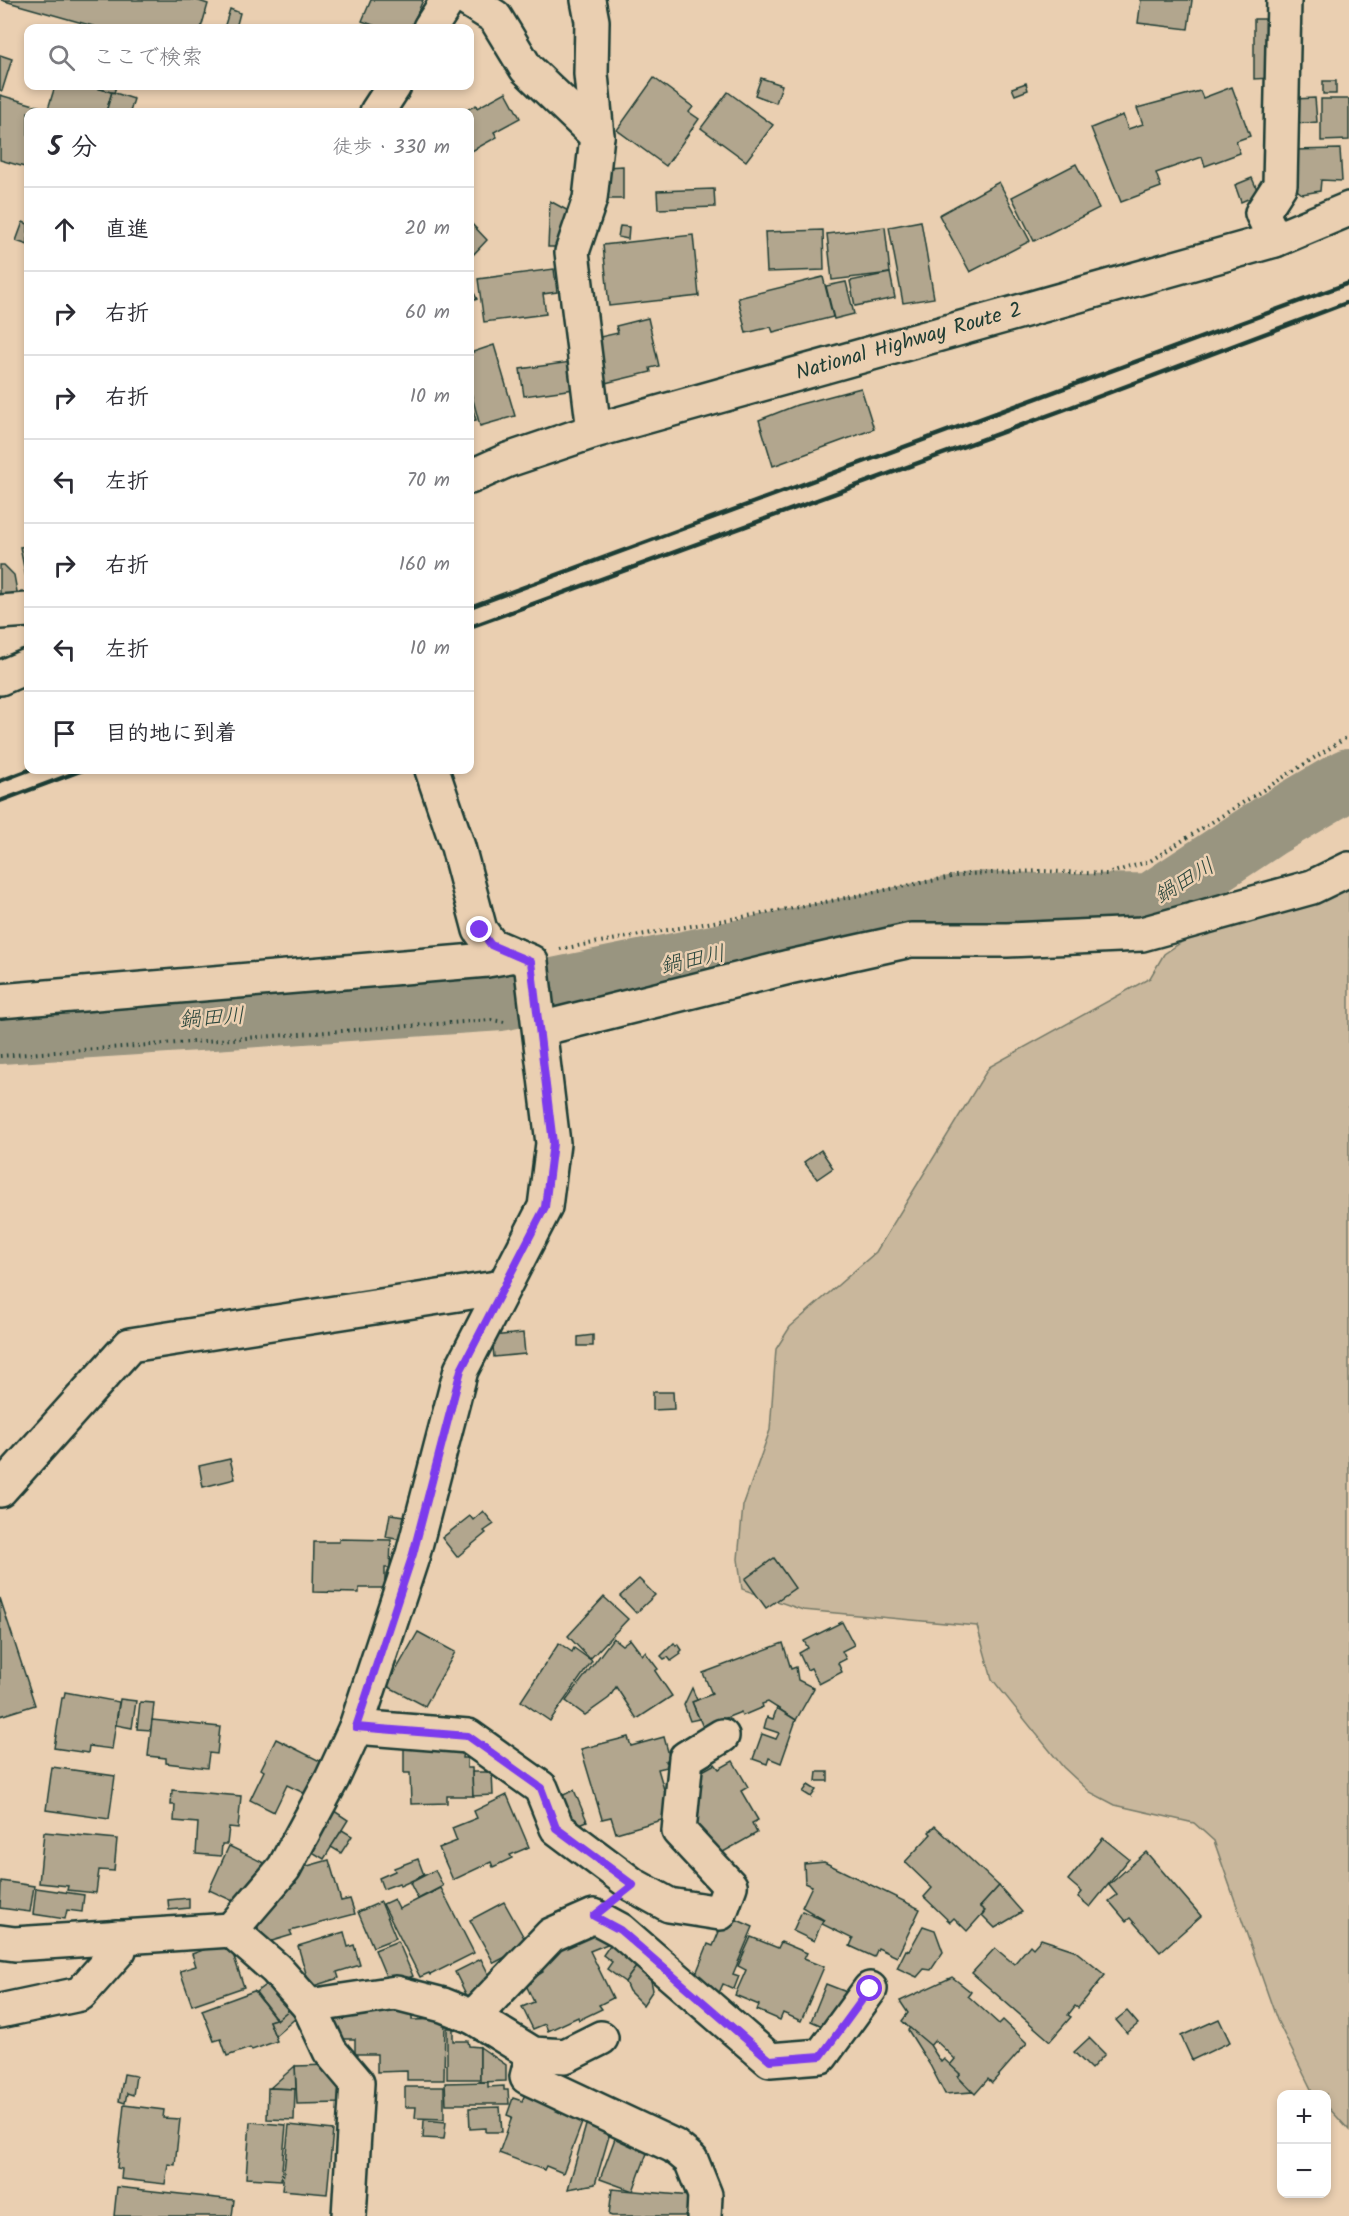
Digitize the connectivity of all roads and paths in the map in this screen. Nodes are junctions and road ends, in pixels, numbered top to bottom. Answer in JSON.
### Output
{"nodes":[{"id":1,"x":448,"y":0,"type":"edge"},
{"id":2,"x":468,"y":0,"type":"edge"},
{"id":3,"x":588,"y":0,"type":"edge"},
{"id":4,"x":1284,"y":0,"type":"edge"},
{"id":5,"x":433,"y":24,"type":"edge"},
{"id":6,"x":391,"y":90,"type":"edge"},
{"id":7,"x":380,"y":108,"type":"edge"},
{"id":8,"x":597,"y":136,"type":"junction"},
{"id":9,"x":1349,"y":209,"type":"edge"},
{"id":10,"x":1275,"y":240,"type":"junction"},
{"id":11,"x":594,"y":431,"type":"junction"},
{"id":12,"x":474,"y":475,"type":"edge"},
{"id":13,"x":24,"y":610,"type":"edge"},
{"id":14,"x":0,"y":612,"type":"edge"},
{"id":15,"x":24,"y":668,"type":"edge"},
{"id":16,"x":0,"y":678,"type":"edge"},
{"id":17,"x":1349,"y":736,"type":"edge"},
{"id":18,"x":433,"y":774,"type":"edge"},
{"id":19,"x":1349,"y":869,"type":"edge"},
{"id":20,"x":523,"y":959,"type":"junction"},
{"id":21,"x":0,"y":1001,"type":"edge"},
{"id":22,"x":539,"y":1023,"type":"junction"},
{"id":23,"x":0,"y":1056,"type":"edge"},
{"id":24,"x":503,"y":1287,"type":"junction"},
{"id":25,"x":0,"y":1490,"type":"edge"},
{"id":26,"x":356,"y":1727,"type":"junction"},
{"id":27,"x":722,"y":1736,"type":"dead end"},
{"id":28,"x":633,"y":1885,"type":"junction"},
{"id":29,"x":594,"y":1916,"type":"junction"},
{"id":30,"x":231,"y":1930,"type":"junction"},
{"id":31,"x":116,"y":1937,"type":"junction"},
{"id":32,"x":0,"y":1942,"type":"edge"},
{"id":33,"x":870,"y":1989,"type":"dead end"},
{"id":34,"x":309,"y":2006,"type":"junction"},
{"id":35,"x":0,"y":2011,"type":"edge"},
{"id":36,"x":473,"y":2017,"type":"junction"},
{"id":37,"x":601,"y":2038,"type":"dead end"},
{"id":38,"x":533,"y":2054,"type":"junction"},
{"id":39,"x":349,"y":2216,"type":"edge"},
{"id":40,"x":704,"y":2216,"type":"edge"}],
"edges":[{"from":1,"to":5,"type":"main road"},
{"from":2,"to":8,"type":"main road"},
{"from":3,"to":8,"type":"main road"},
{"from":4,"to":10,"type":"main road"},
{"from":6,"to":7,"type":"main road"},
{"from":8,"to":11,"type":"main road"},
{"from":9,"to":10,"type":"main road","name":"National Highway Route 2"},
{"from":10,"to":11,"type":"main road","name":"National Highway Route 2"},
{"from":11,"to":12,"type":"main road","name":"National Highway Route 2"},
{"from":13,"to":14,"type":"main road"},
{"from":15,"to":16,"type":"main road"},
{"from":17,"to":20,"type":"path"},
{"from":18,"to":20,"type":"main road"},
{"from":19,"to":22,"type":"main road"},
{"from":20,"to":21,"type":"main road"},
{"from":20,"to":22,"type":"main road"},
{"from":22,"to":23,"type":"path"},
{"from":22,"to":24,"type":"main road"},
{"from":24,"to":25,"type":"main road"},
{"from":24,"to":26,"type":"main road"},
{"from":26,"to":28,"type":"main road"},
{"from":26,"to":30,"type":"main road"},
{"from":27,"to":28,"type":"main road"},
{"from":28,"to":29,"type":"main road"},
{"from":29,"to":33,"type":"main road"},
{"from":29,"to":36,"type":"main road"},
{"from":30,"to":31,"type":"main road"},
{"from":30,"to":34,"type":"main road"},
{"from":31,"to":32,"type":"main road"},
{"from":31,"to":35,"type":"main road"},
{"from":34,"to":36,"type":"main road"},
{"from":34,"to":39,"type":"main road"},
{"from":36,"to":38,"type":"main road"},
{"from":37,"to":38,"type":"main road"},
{"from":38,"to":40,"type":"main road"}]}
